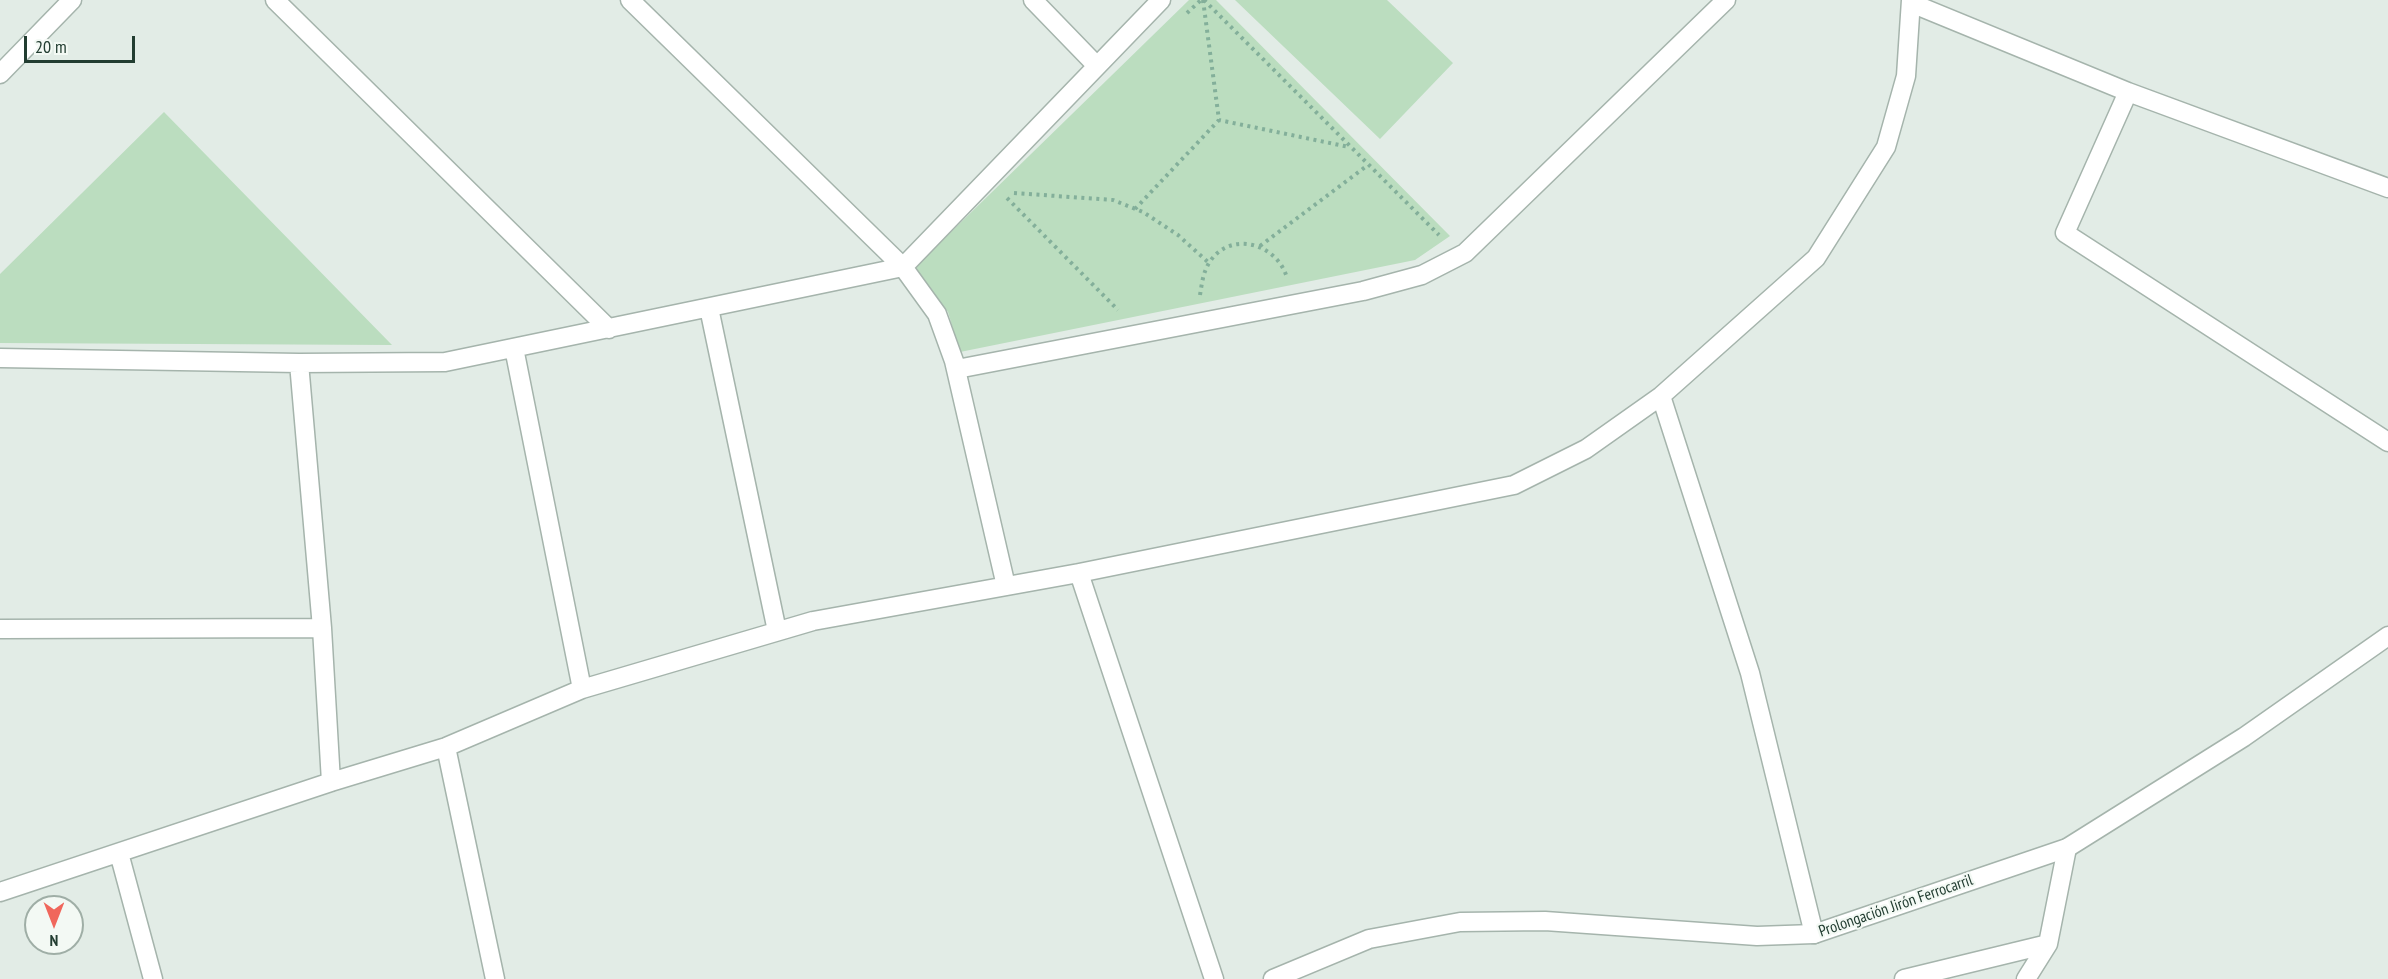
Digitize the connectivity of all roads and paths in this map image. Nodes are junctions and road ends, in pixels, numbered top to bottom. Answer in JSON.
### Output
{"nodes":[{"id":1,"x":72,"y":0,"type":"edge"},
{"id":2,"x":275,"y":0,"type":"edge"},
{"id":3,"x":630,"y":0,"type":"edge"},
{"id":4,"x":1033,"y":0,"type":"edge"},
{"id":5,"x":1161,"y":0,"type":"edge"},
{"id":6,"x":1203,"y":0,"type":"edge"},
{"id":7,"x":1726,"y":0,"type":"edge"},
{"id":8,"x":1911,"y":1,"type":"edge"},
{"id":9,"x":1184,"y":16,"type":"dead end"},
{"id":10,"x":1096,"y":65,"type":"junction"},
{"id":11,"x":0,"y":74,"type":"edge"},
{"id":12,"x":2127,"y":92,"type":"junction"},
{"id":13,"x":1219,"y":120,"type":"junction"},
{"id":14,"x":1351,"y":147,"type":"junction"},
{"id":15,"x":1368,"y":165,"type":"junction"},
{"id":16,"x":2388,"y":188,"type":"edge"},
{"id":17,"x":1135,"y":209,"type":"junction"},
{"id":18,"x":1430,"y":239,"type":"dead end"},
{"id":19,"x":1259,"y":246,"type":"junction"},
{"id":20,"x":1209,"y":263,"type":"junction"},
{"id":21,"x":903,"y":267,"type":"junction"},
{"id":22,"x":1298,"y":276,"type":"dead end"},
{"id":23,"x":1287,"y":278,"type":"junction"},
{"id":24,"x":1276,"y":280,"type":"dead end"},
{"id":25,"x":1211,"y":294,"type":"dead end"},
{"id":26,"x":1200,"y":296,"type":"junction"},
{"id":27,"x":1189,"y":298,"type":"dead end"},
{"id":28,"x":709,"y":308,"type":"junction"},
{"id":29,"x":1110,"y":314,"type":"dead end"},
{"id":30,"x":609,"y":329,"type":"junction"},
{"id":31,"x":514,"y":348,"type":"junction"},
{"id":32,"x":0,"y":358,"type":"edge"},
{"id":33,"x":299,"y":363,"type":"junction"},
{"id":34,"x":957,"y":369,"type":"junction"},
{"id":35,"x":1661,"y":396,"type":"junction"},
{"id":36,"x":2388,"y":442,"type":"edge"},
{"id":37,"x":1079,"y":573,"type":"junction"},
{"id":38,"x":1006,"y":586,"type":"junction"},
{"id":39,"x":322,"y":628,"type":"junction"},
{"id":40,"x":0,"y":629,"type":"edge"},
{"id":41,"x":777,"y":631,"type":"junction"},
{"id":42,"x":2388,"y":636,"type":"edge"},
{"id":43,"x":582,"y":689,"type":"junction"},
{"id":44,"x":446,"y":747,"type":"junction"},
{"id":45,"x":331,"y":782,"type":"junction"},
{"id":46,"x":2067,"y":848,"type":"junction"},
{"id":47,"x":119,"y":853,"type":"junction"},
{"id":48,"x":0,"y":892,"type":"edge"},
{"id":49,"x":1814,"y":934,"type":"junction"},
{"id":50,"x":2048,"y":944,"type":"junction"},
{"id":51,"x":153,"y":979,"type":"edge"},
{"id":52,"x":495,"y":979,"type":"edge"},
{"id":53,"x":1214,"y":979,"type":"edge"},
{"id":54,"x":1273,"y":979,"type":"edge"},
{"id":55,"x":1904,"y":979,"type":"edge"},
{"id":56,"x":2026,"y":979,"type":"edge"}],
"edges":[{"from":1,"to":11,"type":"street"},
{"from":2,"to":30,"type":"street"},
{"from":3,"to":21,"type":"street"},
{"from":4,"to":10,"type":"street"},
{"from":5,"to":10,"type":"street"},
{"from":6,"to":9,"type":"path"},
{"from":6,"to":13,"type":"path"},
{"from":6,"to":14,"type":"path"},
{"from":7,"to":34,"type":"street"},
{"from":8,"to":12,"type":"street"},
{"from":8,"to":35,"type":"street"},
{"from":10,"to":21,"type":"street"},
{"from":12,"to":16,"type":"street"},
{"from":12,"to":36,"type":"street"},
{"from":13,"to":14,"type":"path"},
{"from":13,"to":17,"type":"path"},
{"from":14,"to":15,"type":"path"},
{"from":15,"to":18,"type":"path"},
{"from":15,"to":19,"type":"path"},
{"from":17,"to":20,"type":"path"},
{"from":17,"to":29,"type":"path"},
{"from":19,"to":20,"type":"path"},
{"from":19,"to":23,"type":"path"},
{"from":20,"to":26,"type":"path"},
{"from":21,"to":28,"type":"street"},
{"from":21,"to":34,"type":"street"},
{"from":22,"to":23,"type":"path"},
{"from":23,"to":24,"type":"path"},
{"from":25,"to":26,"type":"path"},
{"from":26,"to":27,"type":"path"},
{"from":28,"to":30,"type":"street"},
{"from":28,"to":41,"type":"street"},
{"from":30,"to":31,"type":"street"},
{"from":31,"to":33,"type":"street"},
{"from":31,"to":43,"type":"street"},
{"from":32,"to":33,"type":"street"},
{"from":33,"to":39,"type":"street"},
{"from":34,"to":38,"type":"street"},
{"from":35,"to":37,"type":"street"},
{"from":35,"to":49,"type":"street"},
{"from":37,"to":38,"type":"street"},
{"from":37,"to":53,"type":"street"},
{"from":38,"to":41,"type":"street"},
{"from":39,"to":40,"type":"street"},
{"from":39,"to":45,"type":"street"},
{"from":41,"to":43,"type":"street"},
{"from":42,"to":46,"type":"street","name":"Prolongación Jirón Ferrocarril"},
{"from":43,"to":44,"type":"street"},
{"from":44,"to":45,"type":"street"},
{"from":44,"to":52,"type":"street"},
{"from":45,"to":47,"type":"street"},
{"from":46,"to":49,"type":"street","name":"Prolongación Jirón Ferrocarril"},
{"from":46,"to":50,"type":"street"},
{"from":47,"to":48,"type":"street"},
{"from":47,"to":51,"type":"street"},
{"from":49,"to":54,"type":"street","name":"Prolongación Jirón Ferrocarril"},
{"from":50,"to":55,"type":"street"},
{"from":50,"to":56,"type":"street"}]}
